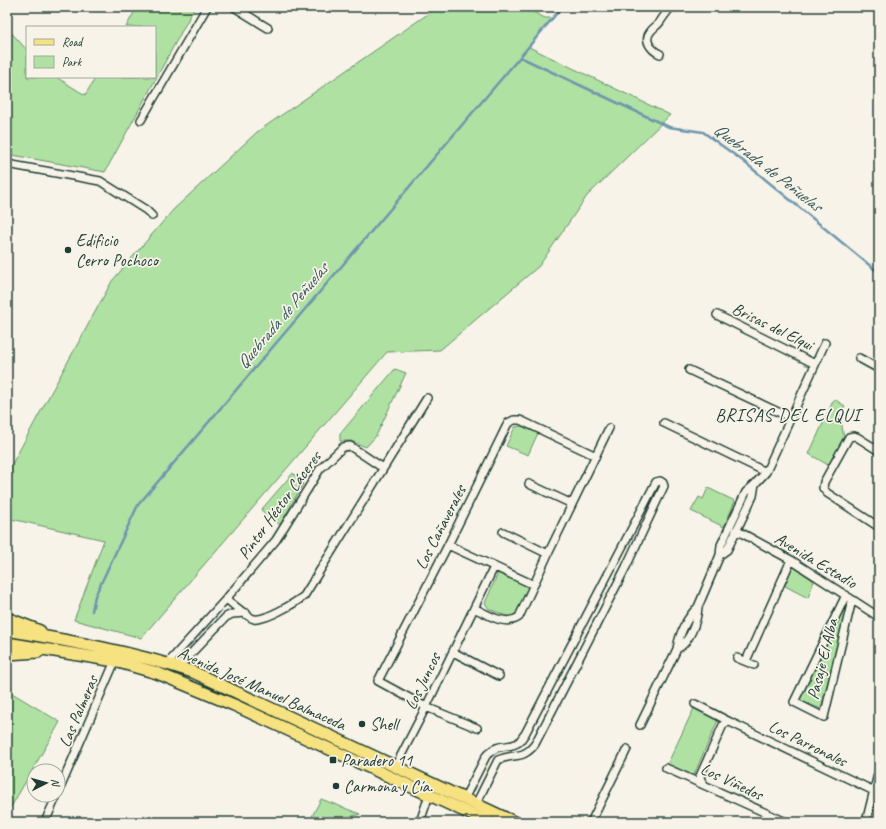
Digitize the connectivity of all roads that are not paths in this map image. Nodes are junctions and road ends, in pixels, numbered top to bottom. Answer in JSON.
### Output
{"nodes":[{"id":1,"x":207,"y":7,"type":"edge"},
{"id":2,"x":234,"y":7,"type":"edge"},
{"id":3,"x":671,"y":7,"type":"edge"},
{"id":4,"x":268,"y":28,"type":"dead end"},
{"id":5,"x":660,"y":54,"type":"dead end"},
{"id":6,"x":141,"y":120,"type":"dead end"},
{"id":7,"x":7,"y":164,"type":"edge"},
{"id":8,"x":152,"y":216,"type":"dead end"},
{"id":9,"x":717,"y":316,"type":"dead end"},
{"id":10,"x":825,"y":343,"type":"dead end"},
{"id":11,"x":859,"y":358,"type":"dead end"},
{"id":12,"x":815,"y":364,"type":"junction"},
{"id":13,"x":879,"y":369,"type":"edge"},
{"id":14,"x":688,"y":370,"type":"dead end"},
{"id":15,"x":426,"y":398,"type":"dead end"},
{"id":16,"x":791,"y":418,"type":"junction"},
{"id":17,"x":664,"y":423,"type":"dead end"},
{"id":18,"x":609,"y":428,"type":"dead end"},
{"id":19,"x":879,"y":451,"type":"edge"},
{"id":20,"x":596,"y":456,"type":"junction"},
{"id":21,"x":383,"y":468,"type":"junction"},
{"id":22,"x":766,"y":472,"type":"junction"},
{"id":23,"x":529,"y":484,"type":"dead end"},
{"id":24,"x":755,"y":484,"type":"junction"},
{"id":25,"x":572,"y":504,"type":"junction"},
{"id":26,"x":879,"y":527,"type":"edge"},
{"id":27,"x":736,"y":530,"type":"junction"},
{"id":28,"x":503,"y":532,"type":"dead end"},
{"id":29,"x":448,"y":545,"type":"junction"},
{"id":30,"x":548,"y":554,"type":"junction"},
{"id":31,"x":720,"y":555,"type":"junction"},
{"id":32,"x":791,"y":560,"type":"junction"},
{"id":33,"x":615,"y":561,"type":"junction"},
{"id":34,"x":494,"y":567,"type":"junction"},
{"id":35,"x":626,"y":567,"type":"junction"},
{"id":36,"x":534,"y":585,"type":"junction"},
{"id":37,"x":846,"y":595,"type":"junction"},
{"id":38,"x":226,"y":599,"type":"junction"},
{"id":39,"x":852,"y":600,"type":"junction"},
{"id":40,"x":474,"y":608,"type":"junction"},
{"id":41,"x":246,"y":613,"type":"junction"},
{"id":42,"x":879,"y":617,"type":"edge"},
{"id":43,"x":7,"y":618,"type":"edge"},
{"id":44,"x":580,"y":629,"type":"junction"},
{"id":45,"x":7,"y":630,"type":"edge"},
{"id":46,"x":591,"y":635,"type":"junction"},
{"id":47,"x":59,"y":639,"type":"junction"},
{"id":48,"x":7,"y":643,"type":"edge"},
{"id":49,"x":54,"y":650,"type":"junction"},
{"id":50,"x":453,"y":652,"type":"junction"},
{"id":51,"x":7,"y":654,"type":"edge"},
{"id":52,"x":737,"y":658,"type":"dead end"},
{"id":53,"x":115,"y":661,"type":"junction"},
{"id":54,"x":746,"y":661,"type":"junction"},
{"id":55,"x":754,"y":665,"type":"dead end"},
{"id":56,"x":173,"y":666,"type":"junction"},
{"id":57,"x":499,"y":676,"type":"dead end"},
{"id":58,"x":695,"y":704,"type":"dead end"},
{"id":59,"x":540,"y":705,"type":"junction"},
{"id":60,"x":426,"y":707,"type":"junction"},
{"id":61,"x":552,"y":712,"type":"junction"},
{"id":62,"x":730,"y":722,"type":"junction"},
{"id":63,"x":640,"y":725,"type":"dead end"},
{"id":64,"x":477,"y":728,"type":"dead end"},
{"id":65,"x":627,"y":749,"type":"dead end"},
{"id":66,"x":395,"y":767,"type":"junction"},
{"id":67,"x":666,"y":768,"type":"dead end"},
{"id":68,"x":879,"y":770,"type":"edge"},
{"id":69,"x":66,"y":775,"type":"edge"},
{"id":70,"x":704,"y":784,"type":"junction"},
{"id":71,"x":874,"y":791,"type":"junction"},
{"id":72,"x":429,"y":796,"type":"junction"},
{"id":73,"x":464,"y":799,"type":"junction"},
{"id":74,"x":54,"y":803,"type":"edge"},
{"id":75,"x":476,"y":804,"type":"junction"},
{"id":76,"x":45,"y":822,"type":"edge"},
{"id":77,"x":420,"y":822,"type":"edge"},
{"id":78,"x":488,"y":822,"type":"edge"},
{"id":79,"x":514,"y":822,"type":"edge"},
{"id":80,"x":591,"y":822,"type":"edge"},
{"id":81,"x":786,"y":822,"type":"edge"},
{"id":82,"x":866,"y":822,"type":"edge"}],
"edges":[{"from":1,"to":6,"type":"street"},
{"from":2,"to":4,"type":"street"},
{"from":3,"to":5,"type":"street"},
{"from":7,"to":8,"type":"street"},
{"from":9,"to":12,"type":"street","name":"Brisas del Elqui"},
{"from":10,"to":12,"type":"street","name":"Brisas del Elqui"},
{"from":11,"to":13,"type":"street"},
{"from":12,"to":16,"type":"street","name":"Brisas del Elqui"},
{"from":14,"to":16,"type":"street"},
{"from":15,"to":21,"type":"street"},
{"from":16,"to":22,"type":"street","name":"Brisas del Elqui"},
{"from":17,"to":22,"type":"street"},
{"from":18,"to":20,"type":"street"},
{"from":19,"to":26,"type":"street"},
{"from":20,"to":25,"type":"street"},
{"from":20,"to":29,"type":"street","name":"Los Cañaverales"},
{"from":21,"to":38,"type":"street","name":"Pintor Héctor Cáceres"},
{"from":21,"to":41,"type":"street"},
{"from":22,"to":24,"type":"street","name":"Brisas del Elqui"},
{"from":23,"to":25,"type":"street"},
{"from":24,"to":27,"type":"street","name":"Brisas del Elqui"},
{"from":24,"to":31,"type":"street","name":"Brisas del Elqui"},
{"from":25,"to":30,"type":"street"},
{"from":27,"to":31,"type":"street","name":"Brisas del Elqui"},
{"from":27,"to":32,"type":"street","name":"Avenida Estadio"},
{"from":28,"to":30,"type":"street"},
{"from":29,"to":34,"type":"street"},
{"from":29,"to":60,"type":"street","name":"Los Cañaverales"},
{"from":30,"to":36,"type":"street"},
{"from":31,"to":63,"type":"street","name":"Brisas del Elqui"},
{"from":32,"to":37,"type":"street","name":"Avenida Estadio"},
{"from":32,"to":54,"type":"street"},
{"from":33,"to":35,"type":"street"},
{"from":33,"to":35,"type":"street"},
{"from":33,"to":44,"type":"street"},
{"from":34,"to":36,"type":"street"},
{"from":34,"to":40,"type":"street","name":"Los Juncos"},
{"from":35,"to":46,"type":"street"},
{"from":36,"to":40,"type":"street"},
{"from":37,"to":39,"type":"street","name":"Avenida Estadio"},
{"from":37,"to":39,"type":"street","name":"Pasaje El Alba"},
{"from":38,"to":41,"type":"street"},
{"from":38,"to":56,"type":"street","name":"Pintor Héctor Cáceres"},
{"from":39,"to":42,"type":"street","name":"Avenida Estadio"},
{"from":40,"to":50,"type":"street","name":"Los Juncos"},
{"from":41,"to":56,"type":"street"},
{"from":43,"to":47,"type":"main road"},
{"from":44,"to":46,"type":"street"},
{"from":44,"to":59,"type":"street"},
{"from":45,"to":47,"type":"main road","name":"Avenida José Manuel Balmaceda"},
{"from":46,"to":61,"type":"street"},
{"from":47,"to":56,"type":"main road","name":"Avenida José Manuel Balmaceda"},
{"from":48,"to":49,"type":"main road","name":"Avenida José Manuel Balmaceda"},
{"from":49,"to":51,"type":"main road"},
{"from":49,"to":53,"type":"main road","name":"Avenida José Manuel Balmaceda"},
{"from":50,"to":57,"type":"street"},
{"from":50,"to":60,"type":"street","name":"Los Juncos"},
{"from":52,"to":54,"type":"street"},
{"from":53,"to":69,"type":"street","name":"Las Palmeras"},
{"from":53,"to":72,"type":"main road","name":"Avenida José Manuel Balmaceda"},
{"from":54,"to":55,"type":"street"},
{"from":56,"to":66,"type":"main road","name":"Avenida José Manuel Balmaceda"},
{"from":58,"to":62,"type":"street","name":"Los Parronales"},
{"from":59,"to":61,"type":"street"},
{"from":59,"to":73,"type":"street"},
{"from":60,"to":64,"type":"street"},
{"from":60,"to":66,"type":"street","name":"Los Juncos"},
{"from":61,"to":75,"type":"street"},
{"from":62,"to":70,"type":"street"},
{"from":62,"to":71,"type":"street","name":"Los Parronales"},
{"from":65,"to":80,"type":"street"},
{"from":66,"to":73,"type":"main road","name":"Avenida José Manuel Balmaceda"},
{"from":67,"to":70,"type":"street","name":"Los Viñedos"},
{"from":68,"to":71,"type":"street"},
{"from":70,"to":81,"type":"street","name":"Los Viñedos"},
{"from":71,"to":82,"type":"street"},
{"from":72,"to":77,"type":"street"},
{"from":72,"to":78,"type":"main road","name":"Avenida José Manuel Balmaceda"},
{"from":73,"to":75,"type":"main road","name":"Avenida José Manuel Balmaceda"},
{"from":74,"to":76,"type":"street","name":"Las Palmeras"},
{"from":75,"to":79,"type":"main road","name":"Avenida José Manuel Balmaceda"}]}
